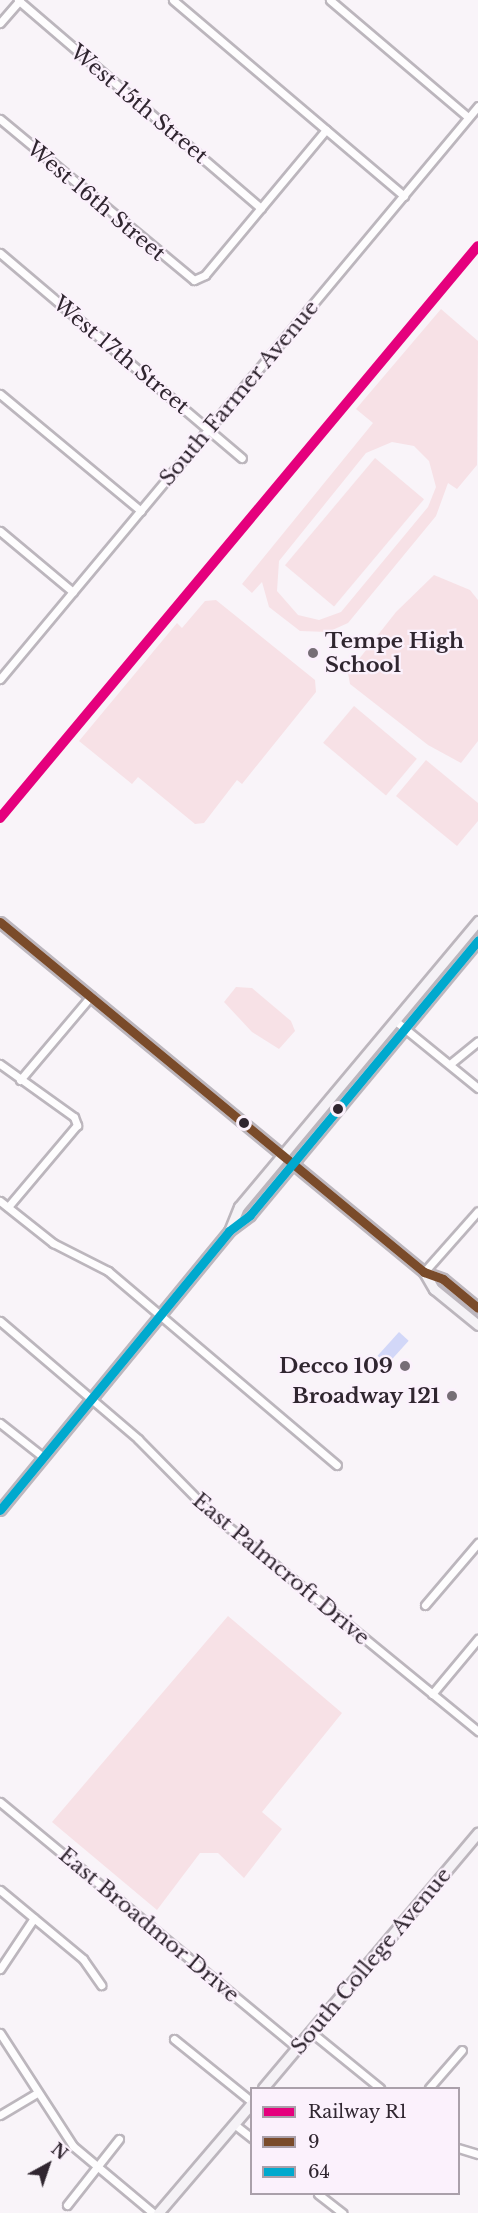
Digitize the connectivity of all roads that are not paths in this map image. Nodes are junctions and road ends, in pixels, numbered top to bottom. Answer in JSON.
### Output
{"nodes":[{"id":1,"x":19,"y":0,"type":"edge"},
{"id":2,"x":173,"y":0,"type":"edge"},
{"id":3,"x":334,"y":1,"type":"edge"},
{"id":4,"x":0,"y":23,"type":"edge"},
{"id":5,"x":478,"y":106,"type":"edge"},
{"id":6,"x":468,"y":117,"type":"junction"},
{"id":7,"x":0,"y":119,"type":"edge"},
{"id":8,"x":326,"y":130,"type":"junction"},
{"id":9,"x":404,"y":196,"type":"junction"},
{"id":10,"x":261,"y":207,"type":"junction"},
{"id":11,"x":0,"y":253,"type":"edge"},
{"id":12,"x":0,"y":394,"type":"edge"},
{"id":13,"x":209,"y":429,"type":"junction"},
{"id":14,"x":242,"y":458,"type":"dead end"},
{"id":15,"x":141,"y":511,"type":"junction"},
{"id":16,"x":0,"y":531,"type":"edge"},
{"id":17,"x":73,"y":592,"type":"junction"},
{"id":18,"x":3,"y":670,"type":"edge"},
{"id":19,"x":0,"y":679,"type":"edge"},
{"id":20,"x":478,"y":921,"type":"edge"},
{"id":21,"x":0,"y":922,"type":"edge"},
{"id":22,"x":478,"y":940,"type":"edge"},
{"id":23,"x":91,"y":996,"type":"junction"},
{"id":24,"x":401,"y":1025,"type":"junction"},
{"id":25,"x":478,"y":1041,"type":"edge"},
{"id":26,"x":0,"y":1064,"type":"edge"},
{"id":27,"x":450,"y":1064,"type":"junction"},
{"id":28,"x":20,"y":1080,"type":"junction"},
{"id":29,"x":478,"y":1088,"type":"edge"},
{"id":30,"x":282,"y":1155,"type":"junction"},
{"id":31,"x":292,"y":1164,"type":"junction"},
{"id":32,"x":0,"y":1201,"type":"edge"},
{"id":33,"x":8,"y":1208,"type":"junction"},
{"id":34,"x":478,"y":1211,"type":"edge"},
{"id":35,"x":229,"y":1231,"type":"junction"},
{"id":36,"x":424,"y":1272,"type":"junction"},
{"id":37,"x":478,"y":1308,"type":"edge"},
{"id":38,"x":161,"y":1314,"type":"junction"},
{"id":39,"x":0,"y":1321,"type":"edge"},
{"id":40,"x":478,"y":1324,"type":"edge"},
{"id":41,"x":92,"y":1397,"type":"junction"},
{"id":42,"x":0,"y":1423,"type":"edge"},
{"id":43,"x":43,"y":1458,"type":"junction"},
{"id":44,"x":337,"y":1465,"type":"dead end"},
{"id":45,"x":0,"y":1510,"type":"edge"},
{"id":46,"x":478,"y":1543,"type":"edge"},
{"id":47,"x":425,"y":1605,"type":"dead end"},
{"id":48,"x":478,"y":1639,"type":"edge"},
{"id":49,"x":432,"y":1694,"type":"junction"},
{"id":50,"x":478,"y":1731,"type":"edge"},
{"id":51,"x":0,"y":1802,"type":"edge"},
{"id":52,"x":478,"y":1833,"type":"edge"},
{"id":53,"x":0,"y":1890,"type":"edge"},
{"id":54,"x":34,"y":1918,"type":"junction"},
{"id":55,"x":0,"y":1969,"type":"edge"},
{"id":56,"x":101,"y":1984,"type":"dead end"},
{"id":57,"x":311,"y":2032,"type":"junction"},
{"id":58,"x":0,"y":2033,"type":"edge"},
{"id":59,"x":174,"y":2039,"type":"dead end"},
{"id":60,"x":297,"y":2048,"type":"junction"},
{"id":61,"x":462,"y":2050,"type":"dead end"},
{"id":62,"x":264,"y":2087,"type":"edge"},
{"id":63,"x":379,"y":2087,"type":"edge"},
{"id":64,"x":430,"y":2087,"type":"edge"},
{"id":65,"x":37,"y":2093,"type":"junction"},
{"id":66,"x":250,"y":2100,"type":"edge"},
{"id":67,"x":250,"y":2104,"type":"edge"},
{"id":68,"x":0,"y":2115,"type":"edge"},
{"id":69,"x":234,"y":2124,"type":"junction"},
{"id":70,"x":250,"y":2136,"type":"edge"},
{"id":71,"x":119,"y":2139,"type":"dead end"},
{"id":72,"x":460,"y":2148,"type":"edge"},
{"id":73,"x":478,"y":2154,"type":"edge"},
{"id":74,"x":97,"y":2167,"type":"junction"},
{"id":75,"x":320,"y":2195,"type":"edge"},
{"id":76,"x":67,"y":2205,"type":"dead end"},
{"id":77,"x":153,"y":2213,"type":"edge"},
{"id":78,"x":158,"y":2213,"type":"edge"},
{"id":79,"x":342,"y":2213,"type":"edge"}],
"edges":[{"from":1,"to":4,"type":"street"},
{"from":1,"to":10,"type":"street","name":"West 15th Street"},
{"from":2,"to":8,"type":"street"},
{"from":3,"to":6,"type":"street"},
{"from":5,"to":6,"type":"street","name":"South Farmer Avenue"},
{"from":6,"to":9,"type":"street","name":"South Farmer Avenue"},
{"from":7,"to":10,"type":"street","name":"West 16th Street"},
{"from":8,"to":9,"type":"street"},
{"from":8,"to":10,"type":"street"},
{"from":9,"to":13,"type":"street","name":"South Farmer Avenue"},
{"from":11,"to":13,"type":"street","name":"West 17th Street"},
{"from":12,"to":15,"type":"street"},
{"from":13,"to":14,"type":"street","name":"West 17th Street"},
{"from":13,"to":15,"type":"street","name":"South Farmer Avenue"},
{"from":15,"to":17,"type":"street","name":"South Farmer Avenue"},
{"from":16,"to":17,"type":"street"},
{"from":17,"to":18,"type":"street","name":"South Farmer Avenue"},
{"from":18,"to":19,"type":"street","name":"South Farmer Avenue"},
{"from":20,"to":30,"type":"main road"},
{"from":21,"to":23,"type":"main road"},
{"from":22,"to":24,"type":"main road"},
{"from":23,"to":28,"type":"street"},
{"from":23,"to":30,"type":"main road"},
{"from":24,"to":27,"type":"street"},
{"from":24,"to":31,"type":"main road"},
{"from":25,"to":27,"type":"street"},
{"from":26,"to":28,"type":"street"},
{"from":27,"to":29,"type":"street"},
{"from":28,"to":33,"type":"street"},
{"from":30,"to":31,"type":"main road"},
{"from":30,"to":35,"type":"main road"},
{"from":31,"to":35,"type":"main road"},
{"from":31,"to":36,"type":"main road"},
{"from":32,"to":33,"type":"street"},
{"from":33,"to":38,"type":"street"},
{"from":34,"to":36,"type":"street"},
{"from":35,"to":38,"type":"main road"},
{"from":36,"to":37,"type":"main road"},
{"from":36,"to":40,"type":"main road"},
{"from":38,"to":41,"type":"main road"},
{"from":38,"to":44,"type":"street"},
{"from":39,"to":41,"type":"street","name":"East Palmcroft Drive"},
{"from":41,"to":43,"type":"main road"},
{"from":41,"to":49,"type":"street","name":"East Palmcroft Drive"},
{"from":42,"to":43,"type":"street"},
{"from":43,"to":45,"type":"main road"},
{"from":46,"to":47,"type":"street"},
{"from":48,"to":49,"type":"street"},
{"from":49,"to":50,"type":"street","name":"East Palmcroft Drive"},
{"from":51,"to":60,"type":"street","name":"East Broadmor Drive"},
{"from":52,"to":57,"type":"main road","name":"South College Avenue"},
{"from":53,"to":54,"type":"street"},
{"from":54,"to":55,"type":"street"},
{"from":54,"to":56,"type":"street"},
{"from":57,"to":60,"type":"main road","name":"South College Avenue"},
{"from":57,"to":63,"type":"street"},
{"from":58,"to":65,"type":"street"},
{"from":59,"to":66,"type":"street"},
{"from":60,"to":62,"type":"main road","name":"South College Avenue"},
{"from":61,"to":64,"type":"street"},
{"from":65,"to":68,"type":"street"},
{"from":65,"to":74,"type":"street"},
{"from":67,"to":69,"type":"main road"},
{"from":69,"to":70,"type":"street"},
{"from":69,"to":78,"type":"main road"},
{"from":71,"to":74,"type":"street"},
{"from":72,"to":73,"type":"street"},
{"from":74,"to":76,"type":"street"},
{"from":74,"to":77,"type":"street"},
{"from":75,"to":79,"type":"street"}]}
